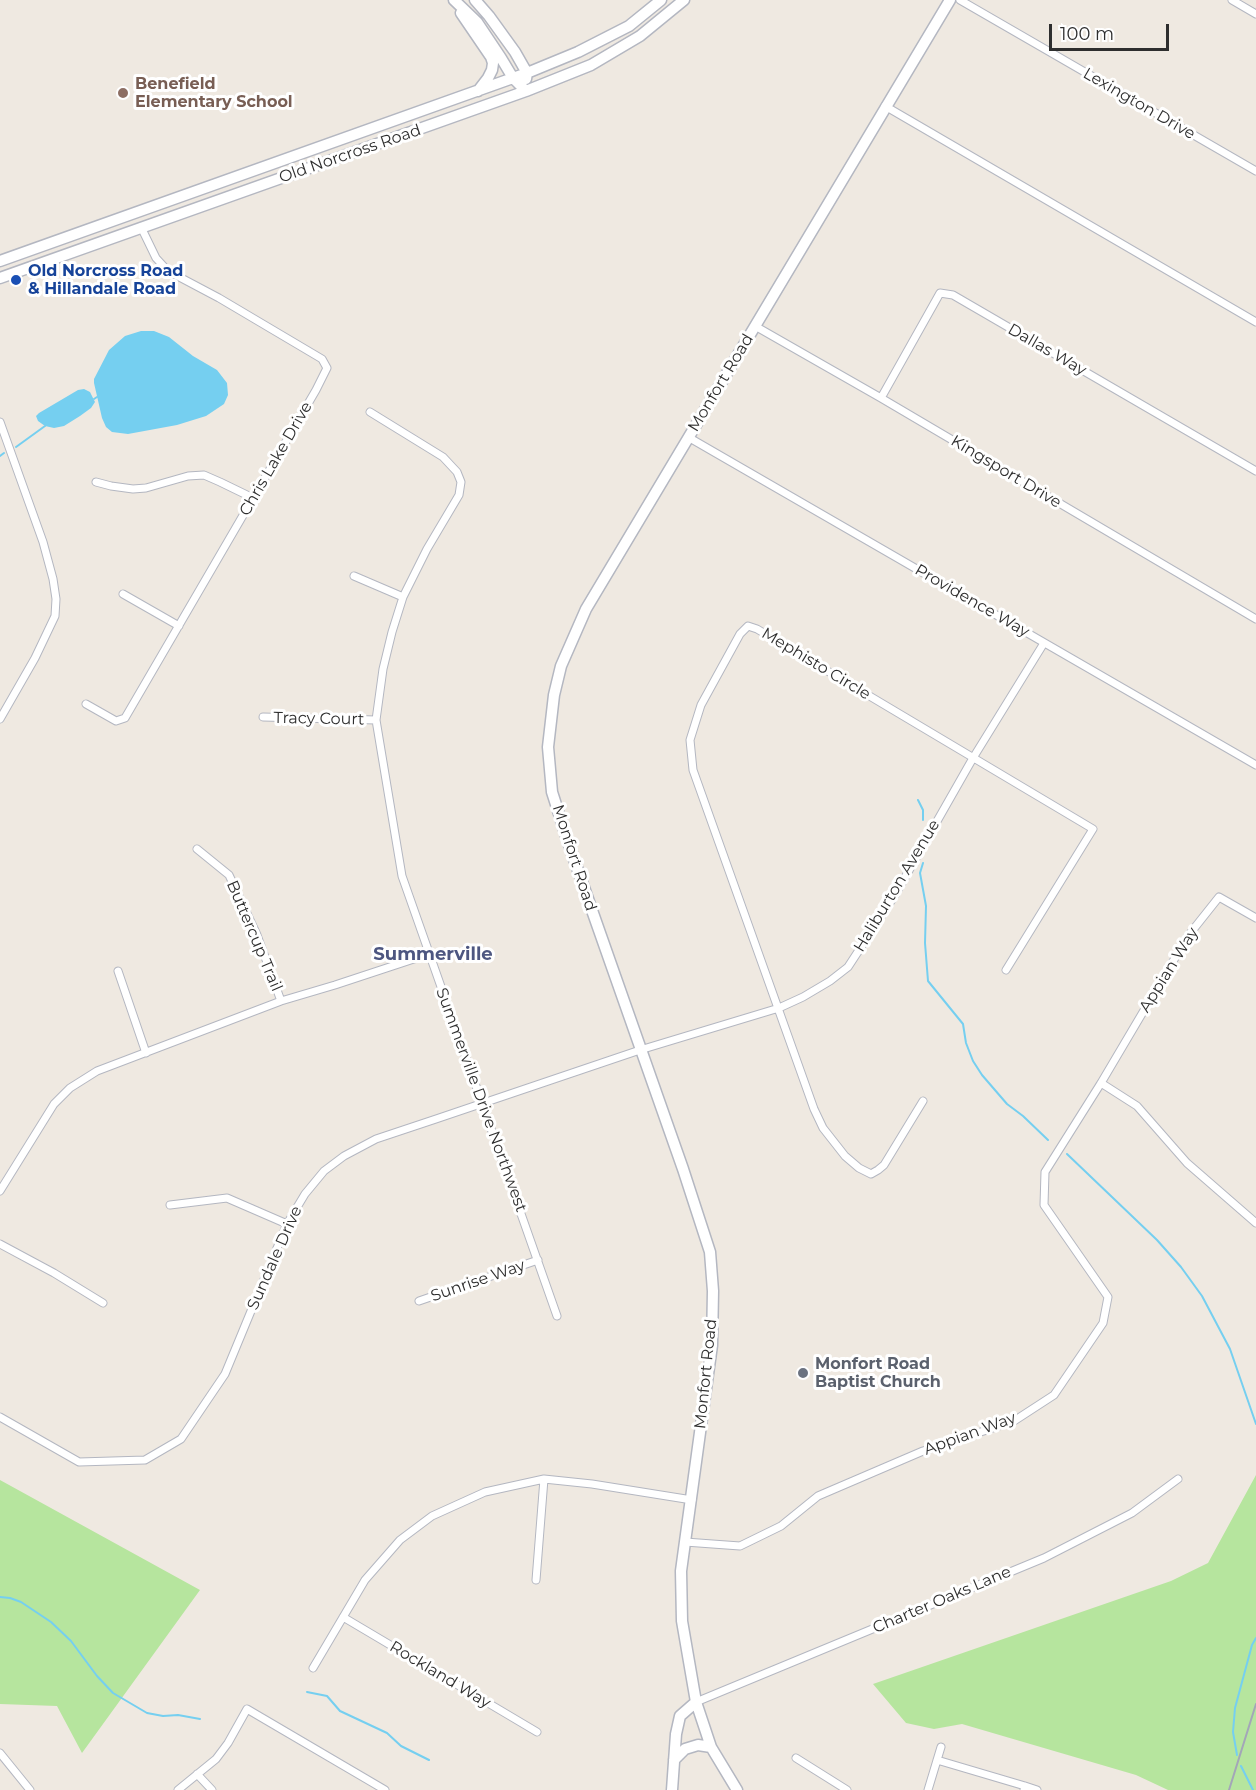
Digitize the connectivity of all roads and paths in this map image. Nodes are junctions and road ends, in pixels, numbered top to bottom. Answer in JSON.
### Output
{"nodes":[{"id":1,"x":453,"y":0,"type":"edge"},
{"id":2,"x":475,"y":0,"type":"edge"},
{"id":3,"x":661,"y":0,"type":"edge"},
{"id":4,"x":684,"y":0,"type":"edge"},
{"id":5,"x":950,"y":0,"type":"edge"},
{"id":6,"x":960,"y":0,"type":"edge"},
{"id":7,"x":1232,"y":0,"type":"edge"},
{"id":8,"x":1256,"y":14,"type":"edge"},
{"id":9,"x":527,"y":73,"type":"junction"},
{"id":10,"x":513,"y":78,"type":"junction"},
{"id":11,"x":478,"y":91,"type":"junction"},
{"id":12,"x":526,"y":91,"type":"junction"},
{"id":13,"x":885,"y":106,"type":"junction"},
{"id":14,"x":1256,"y":171,"type":"edge"},
{"id":15,"x":141,"y":227,"type":"junction"},
{"id":16,"x":0,"y":261,"type":"edge"},
{"id":17,"x":0,"y":278,"type":"edge"},
{"id":18,"x":1256,"y":322,"type":"edge"},
{"id":19,"x":755,"y":326,"type":"junction"},
{"id":20,"x":880,"y":398,"type":"junction"},
{"id":21,"x":370,"y":412,"type":"dead end"},
{"id":22,"x":0,"y":423,"type":"edge"},
{"id":23,"x":688,"y":437,"type":"junction"},
{"id":24,"x":1256,"y":471,"type":"edge"},
{"id":25,"x":96,"y":482,"type":"dead end"},
{"id":26,"x":253,"y":498,"type":"junction"},
{"id":27,"x":354,"y":576,"type":"dead end"},
{"id":28,"x":123,"y":594,"type":"dead end"},
{"id":29,"x":403,"y":597,"type":"junction"},
{"id":30,"x":1256,"y":619,"type":"edge"},
{"id":31,"x":179,"y":626,"type":"junction"},
{"id":32,"x":1044,"y":643,"type":"junction"},
{"id":33,"x":86,"y":704,"type":"dead end"},
{"id":34,"x":263,"y":717,"type":"dead end"},
{"id":35,"x":0,"y":719,"type":"edge"},
{"id":36,"x":376,"y":720,"type":"junction"},
{"id":37,"x":973,"y":758,"type":"junction"},
{"id":38,"x":1256,"y":765,"type":"edge"},
{"id":39,"x":197,"y":849,"type":"dead end"},
{"id":40,"x":1256,"y":918,"type":"edge"},
{"id":41,"x":429,"y":954,"type":"junction"},
{"id":42,"x":1006,"y":970,"type":"dead end"},
{"id":43,"x":118,"y":971,"type":"dead end"},
{"id":44,"x":281,"y":1001,"type":"junction"},
{"id":45,"x":779,"y":1008,"type":"junction"},
{"id":46,"x":640,"y":1050,"type":"junction"},
{"id":47,"x":146,"y":1053,"type":"junction"},
{"id":48,"x":1101,"y":1083,"type":"junction"},
{"id":49,"x":923,"y":1101,"type":"dead end"},
{"id":50,"x":483,"y":1104,"type":"junction"},
{"id":51,"x":0,"y":1191,"type":"edge"},
{"id":52,"x":170,"y":1205,"type":"dead end"},
{"id":53,"x":1256,"y":1223,"type":"edge"},
{"id":54,"x":287,"y":1224,"type":"junction"},
{"id":55,"x":0,"y":1244,"type":"edge"},
{"id":56,"x":538,"y":1260,"type":"junction"},
{"id":57,"x":419,"y":1302,"type":"dead end"},
{"id":58,"x":103,"y":1303,"type":"dead end"},
{"id":59,"x":557,"y":1316,"type":"dead end"},
{"id":60,"x":0,"y":1417,"type":"edge"},
{"id":61,"x":544,"y":1479,"type":"junction"},
{"id":62,"x":1178,"y":1479,"type":"dead end"},
{"id":63,"x":692,"y":1500,"type":"junction"},
{"id":64,"x":685,"y":1542,"type":"junction"},
{"id":65,"x":536,"y":1580,"type":"dead end"},
{"id":66,"x":343,"y":1617,"type":"junction"},
{"id":67,"x":313,"y":1668,"type":"dead end"},
{"id":68,"x":696,"y":1702,"type":"junction"},
{"id":69,"x":537,"y":1732,"type":"dead end"},
{"id":70,"x":711,"y":1747,"type":"junction"},
{"id":71,"x":941,"y":1747,"type":"dead end"},
{"id":72,"x":0,"y":1753,"type":"edge"},
{"id":73,"x":795,"y":1758,"type":"dead end"},
{"id":74,"x":674,"y":1760,"type":"junction"},
{"id":75,"x":937,"y":1760,"type":"junction"},
{"id":76,"x":197,"y":1774,"type":"junction"},
{"id":77,"x":1025,"y":1788,"type":"edge"},
{"id":78,"x":30,"y":1790,"type":"edge"},
{"id":79,"x":178,"y":1790,"type":"edge"},
{"id":80,"x":212,"y":1790,"type":"edge"},
{"id":81,"x":386,"y":1790,"type":"edge"},
{"id":82,"x":672,"y":1790,"type":"edge"},
{"id":83,"x":737,"y":1790,"type":"edge"},
{"id":84,"x":847,"y":1790,"type":"edge"},
{"id":85,"x":928,"y":1790,"type":"edge"},
{"id":86,"x":1037,"y":1790,"type":"edge"}],
"edges":[{"from":1,"to":10,"type":"street"},
{"from":1,"to":11,"type":"street"},
{"from":2,"to":9,"type":"street"},
{"from":3,"to":9,"type":"street","name":"Old Norcross Road"},
{"from":4,"to":12,"type":"street","name":"Old Norcross Road"},
{"from":5,"to":13,"type":"street","name":"Monfort Road"},
{"from":6,"to":14,"type":"street","name":"Lexington Drive"},
{"from":7,"to":8,"type":"street"},
{"from":9,"to":10,"type":"street","name":"Old Norcross Road"},
{"from":9,"to":12,"type":"street"},
{"from":10,"to":11,"type":"street","name":"Old Norcross Road"},
{"from":10,"to":12,"type":"street"},
{"from":11,"to":16,"type":"street","name":"Old Norcross Road"},
{"from":12,"to":15,"type":"street","name":"Old Norcross Road"},
{"from":13,"to":18,"type":"street"},
{"from":13,"to":19,"type":"street","name":"Monfort Road"},
{"from":15,"to":17,"type":"street","name":"Old Norcross Road"},
{"from":15,"to":26,"type":"street","name":"Chris Lake Drive"},
{"from":19,"to":20,"type":"street","name":"Kingsport Drive"},
{"from":19,"to":23,"type":"street","name":"Monfort Road"},
{"from":20,"to":24,"type":"street","name":"Dallas Way"},
{"from":20,"to":30,"type":"street","name":"Kingsport Drive"},
{"from":21,"to":29,"type":"street","name":"Summerville Drive Northwest"},
{"from":22,"to":35,"type":"street"},
{"from":23,"to":32,"type":"street","name":"Providence Way"},
{"from":23,"to":46,"type":"street","name":"Monfort Road"},
{"from":25,"to":26,"type":"street"},
{"from":26,"to":31,"type":"street","name":"Chris Lake Drive"},
{"from":27,"to":29,"type":"street"},
{"from":28,"to":31,"type":"street"},
{"from":29,"to":36,"type":"street","name":"Summerville Drive Northwest"},
{"from":31,"to":33,"type":"street","name":"Chris Lake Drive"},
{"from":32,"to":37,"type":"street","name":"Haliburton Avenue"},
{"from":32,"to":38,"type":"street","name":"Providence Way"},
{"from":34,"to":36,"type":"street","name":"Tracy Court"},
{"from":36,"to":41,"type":"street","name":"Summerville Drive Northwest"},
{"from":37,"to":42,"type":"street","name":"Mephisto Circle"},
{"from":37,"to":45,"type":"street","name":"Haliburton Avenue"},
{"from":37,"to":45,"type":"street","name":"Mephisto Circle"},
{"from":39,"to":44,"type":"street","name":"Buttercup Trail"},
{"from":40,"to":48,"type":"street","name":"Appian Way"},
{"from":41,"to":44,"type":"street"},
{"from":41,"to":50,"type":"street","name":"Summerville Drive Northwest"},
{"from":43,"to":47,"type":"street"},
{"from":44,"to":47,"type":"street"},
{"from":45,"to":46,"type":"street","name":"Haliburton Avenue"},
{"from":45,"to":49,"type":"street","name":"Mephisto Circle"},
{"from":46,"to":50,"type":"street","name":"Sundale Drive"},
{"from":46,"to":63,"type":"street","name":"Monfort Road"},
{"from":47,"to":51,"type":"street"},
{"from":48,"to":53,"type":"street"},
{"from":48,"to":64,"type":"street","name":"Appian Way"},
{"from":50,"to":54,"type":"street","name":"Sundale Drive"},
{"from":50,"to":56,"type":"street","name":"Summerville Drive Northwest"},
{"from":52,"to":54,"type":"street"},
{"from":54,"to":60,"type":"street","name":"Sundale Drive"},
{"from":55,"to":58,"type":"street"},
{"from":56,"to":57,"type":"street","name":"Sunrise Way"},
{"from":56,"to":59,"type":"street","name":"Summerville Drive Northwest"},
{"from":61,"to":63,"type":"street"},
{"from":61,"to":65,"type":"street"},
{"from":61,"to":66,"type":"street"},
{"from":62,"to":68,"type":"street","name":"Charter Oaks Lane"},
{"from":63,"to":64,"type":"street","name":"Monfort Road"},
{"from":64,"to":68,"type":"street","name":"Monfort Road"},
{"from":66,"to":67,"type":"street"},
{"from":66,"to":69,"type":"street","name":"Rockland Way"},
{"from":68,"to":70,"type":"street","name":"Monfort Road"},
{"from":68,"to":74,"type":"street"},
{"from":70,"to":74,"type":"street"},
{"from":70,"to":83,"type":"street","name":"Monfort Road"},
{"from":71,"to":75,"type":"street"},
{"from":72,"to":78,"type":"street"},
{"from":73,"to":84,"type":"street"},
{"from":74,"to":82,"type":"street"},
{"from":75,"to":77,"type":"street"},
{"from":75,"to":85,"type":"street"},
{"from":76,"to":79,"type":"street"},
{"from":76,"to":80,"type":"street"},
{"from":76,"to":81,"type":"street"},
{"from":77,"to":86,"type":"street"}]}
